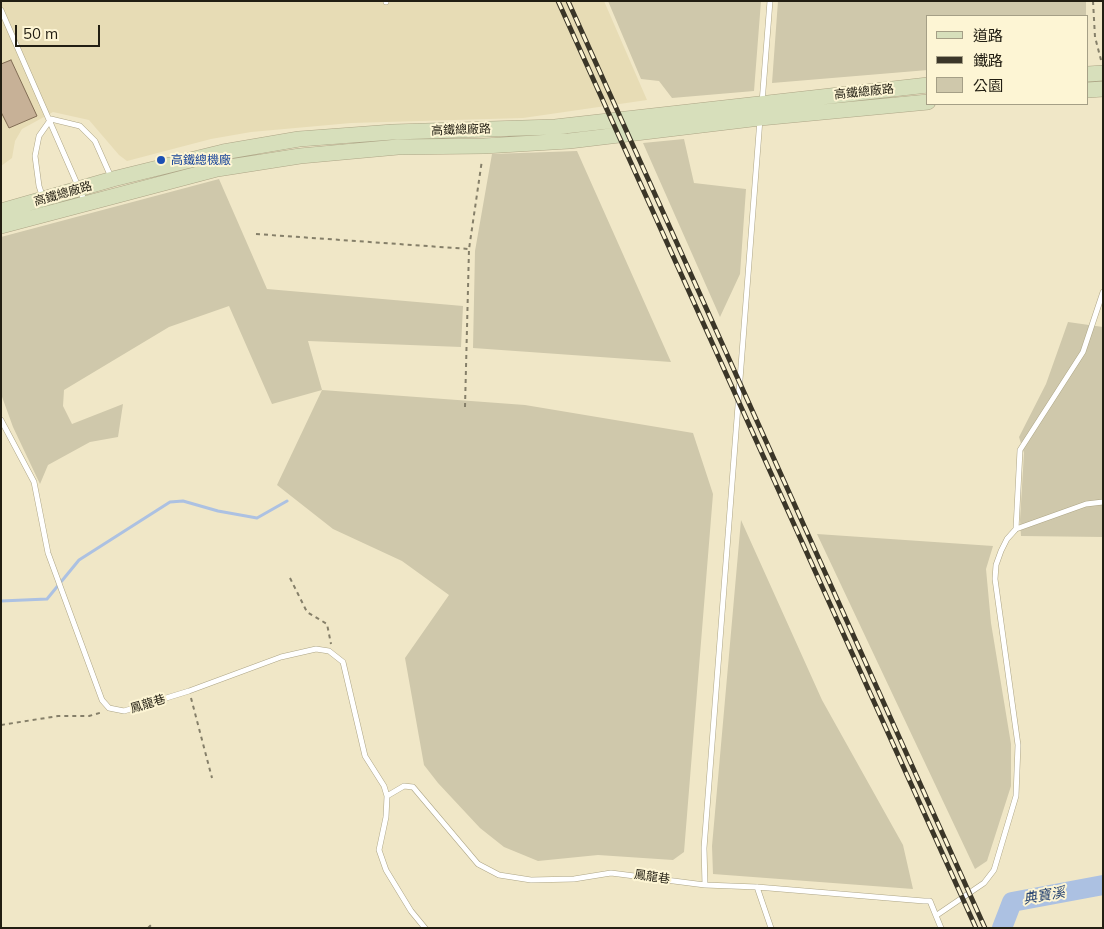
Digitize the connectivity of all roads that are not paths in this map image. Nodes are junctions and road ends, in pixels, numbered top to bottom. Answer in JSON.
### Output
{"nodes":[{"id":1,"x":770,"y":1,"type":"edge"},
{"id":2,"x":1,"y":10,"type":"edge"},
{"id":3,"x":1103,"y":73,"type":"edge"},
{"id":4,"x":1089,"y":74,"type":"edge"},
{"id":5,"x":926,"y":85,"type":"edge"},
{"id":6,"x":1103,"y":89,"type":"edge"},
{"id":7,"x":1089,"y":90,"type":"edge"},
{"id":8,"x":926,"y":102,"type":"edge"},
{"id":9,"x":761,"y":111,"type":"junction"},
{"id":10,"x":51,"y":120,"type":"junction"},
{"id":11,"x":113,"y":179,"type":"junction"},
{"id":12,"x":82,"y":196,"type":"junction"},
{"id":13,"x":44,"y":199,"type":"junction"},
{"id":14,"x":1,"y":211,"type":"edge"},
{"id":15,"x":1,"y":226,"type":"edge"},
{"id":16,"x":1103,"y":292,"type":"edge"},
{"id":17,"x":1,"y":420,"type":"edge"},
{"id":18,"x":1103,"y":502,"type":"edge"},
{"id":19,"x":1016,"y":529,"type":"junction"},
{"id":20,"x":387,"y":796,"type":"junction"},
{"id":21,"x":705,"y":885,"type":"junction"},
{"id":22,"x":758,"y":887,"type":"junction"},
{"id":23,"x":937,"y":915,"type":"junction"},
{"id":24,"x":425,"y":928,"type":"edge"},
{"id":25,"x":771,"y":928,"type":"edge"},
{"id":26,"x":941,"y":928,"type":"edge"}],
"edges":[{"from":1,"to":9,"type":"lane"},
{"from":2,"to":10,"type":"lane"},
{"from":3,"to":4,"type":"street"},
{"from":5,"to":9,"type":"street","name":"高鐵總廠路"},
{"from":6,"to":7,"type":"street"},
{"from":8,"to":9,"type":"street","name":"高鐵總廠路"},
{"from":9,"to":11,"type":"street","name":"高鐵總廠路"},
{"from":9,"to":12,"type":"street","name":"高鐵總廠路"},
{"from":9,"to":21,"type":"lane"},
{"from":10,"to":11,"type":"lane"},
{"from":10,"to":12,"type":"lane"},
{"from":10,"to":13,"type":"lane"},
{"from":11,"to":12,"type":"street","name":"高鐵總廠路"},
{"from":12,"to":13,"type":"street","name":"高鐵總廠路"},
{"from":12,"to":15,"type":"street","name":"高鐵總廠路"},
{"from":13,"to":14,"type":"street","name":"高鐵總廠路"},
{"from":16,"to":19,"type":"lane"},
{"from":17,"to":20,"type":"lane","name":"鳳龍巷"},
{"from":18,"to":19,"type":"lane"},
{"from":19,"to":23,"type":"lane"},
{"from":20,"to":21,"type":"lane","name":"鳳龍巷"},
{"from":20,"to":24,"type":"lane"},
{"from":21,"to":22,"type":"lane","name":"鳳龍巷"},
{"from":22,"to":23,"type":"lane","name":"鳳龍巷"},
{"from":22,"to":25,"type":"lane"},
{"from":23,"to":26,"type":"lane"}]}
